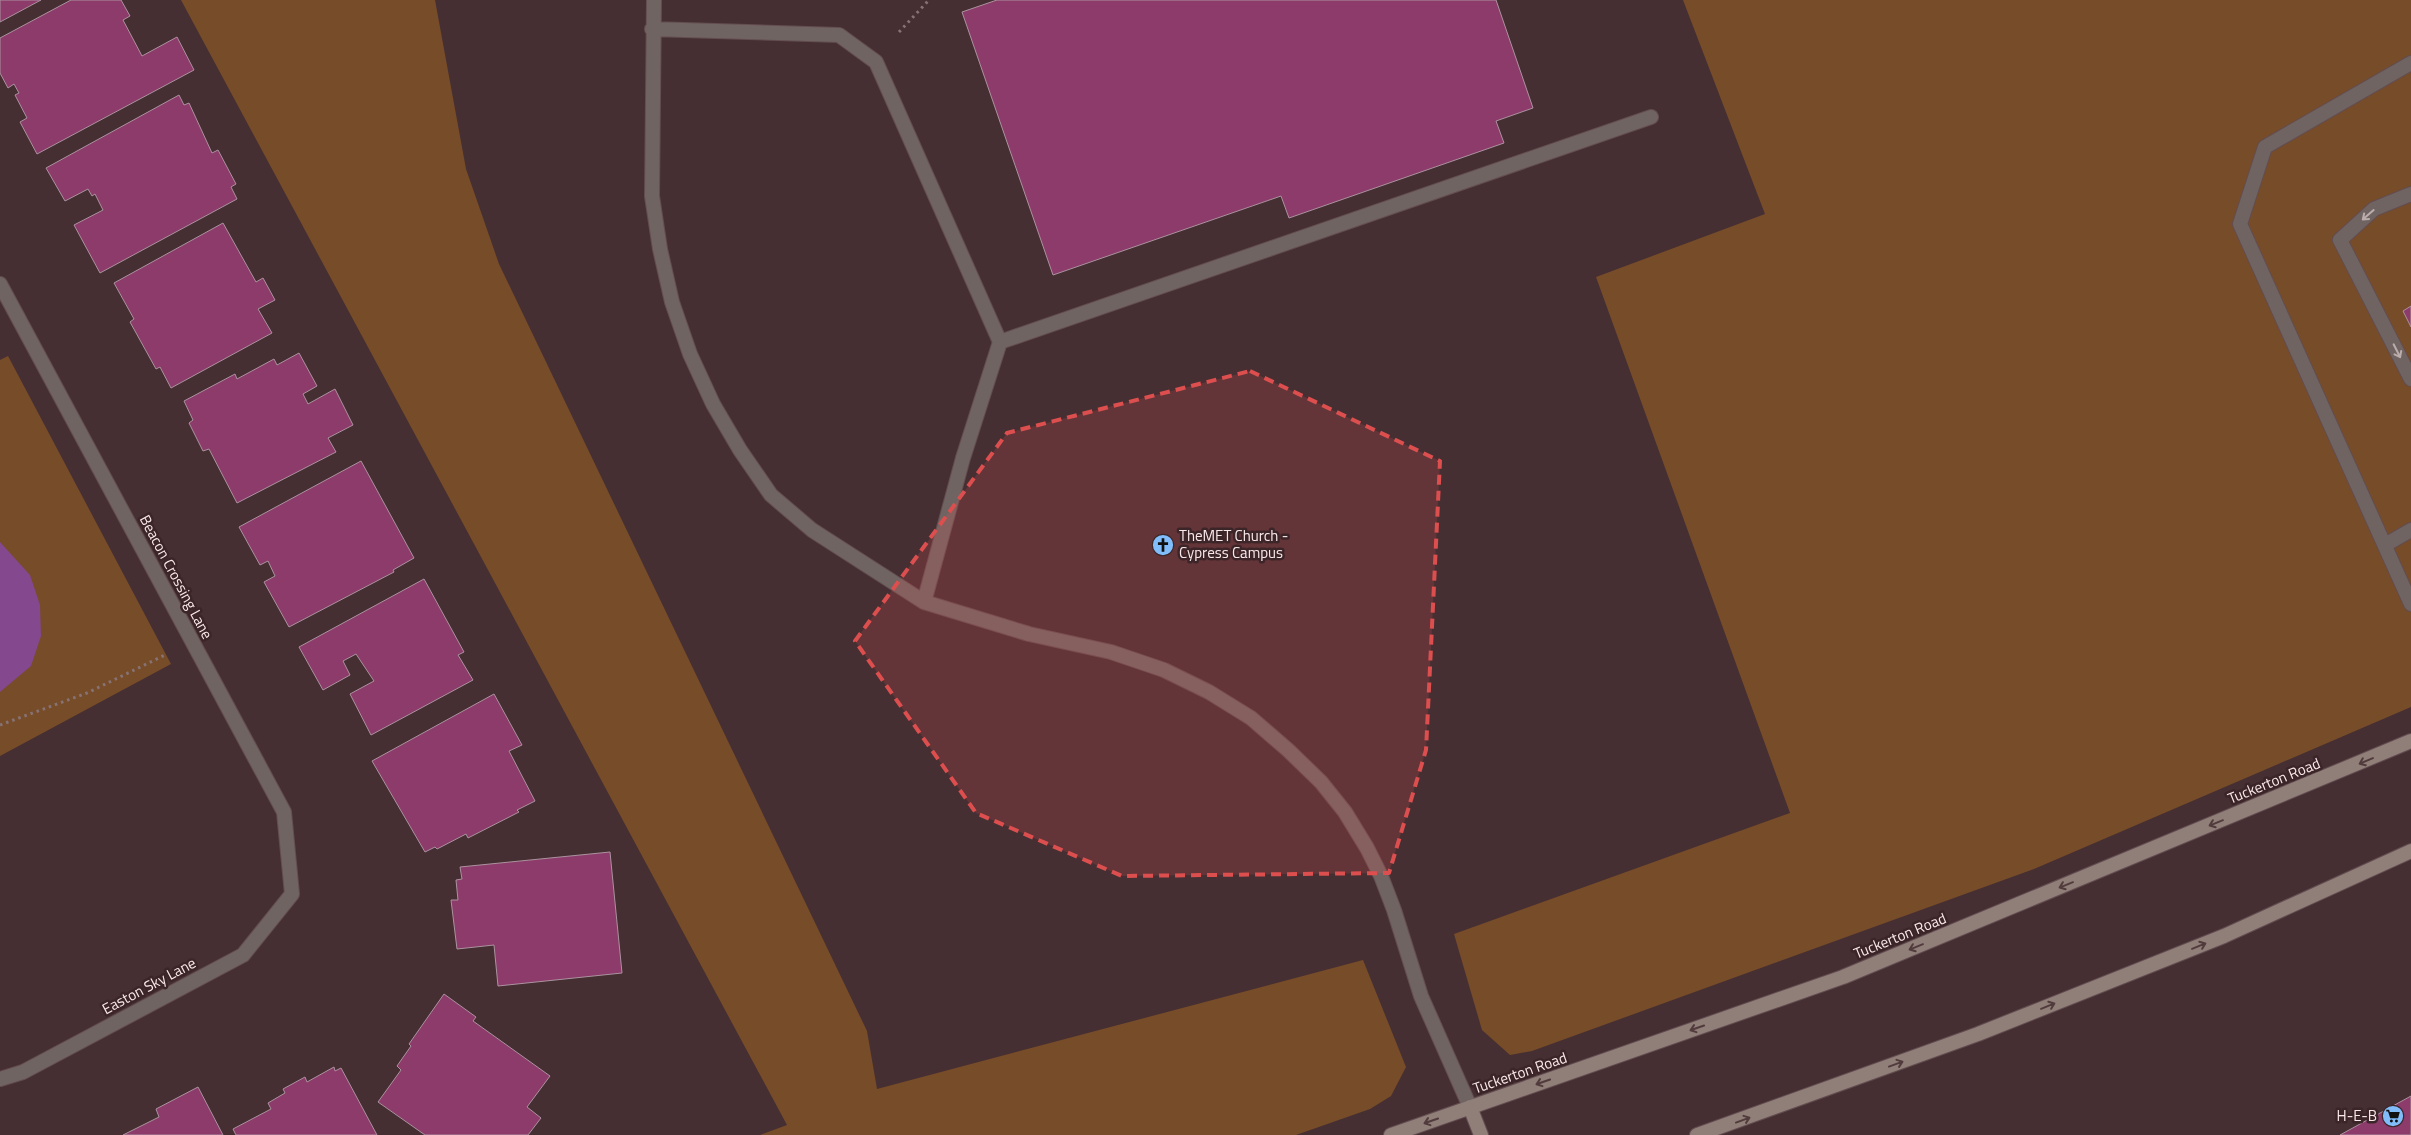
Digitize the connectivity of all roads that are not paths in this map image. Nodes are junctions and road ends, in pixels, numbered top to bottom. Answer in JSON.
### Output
{"nodes":[{"id":1,"x":654,"y":0,"type":"edge"},
{"id":2,"x":652,"y":29,"type":"junction"},
{"id":3,"x":2411,"y":63,"type":"edge"},
{"id":4,"x":1651,"y":117,"type":"dead end"},
{"id":5,"x":2411,"y":194,"type":"edge"},
{"id":6,"x":0,"y":284,"type":"edge"},
{"id":7,"x":1000,"y":342,"type":"junction"},
{"id":8,"x":2411,"y":379,"type":"edge"},
{"id":9,"x":2411,"y":530,"type":"edge"},
{"id":10,"x":2385,"y":545,"type":"junction"},
{"id":11,"x":924,"y":602,"type":"junction"},
{"id":12,"x":2411,"y":604,"type":"edge"},
{"id":13,"x":2411,"y":741,"type":"edge"},
{"id":14,"x":2411,"y":851,"type":"edge"},
{"id":15,"x":292,"y":894,"type":"joint"},
{"id":16,"x":0,"y":1080,"type":"edge"},
{"id":17,"x":1470,"y":1107,"type":"junction"},
{"id":18,"x":1392,"y":1135,"type":"edge"},
{"id":19,"x":1481,"y":1135,"type":"edge"},
{"id":20,"x":1697,"y":1135,"type":"edge"}],
"edges":[{"from":1,"to":2,"type":"street"},
{"from":2,"to":7,"type":"street"},
{"from":2,"to":11,"type":"street"},
{"from":3,"to":10,"type":"street"},
{"from":4,"to":7,"type":"street"},
{"from":5,"to":8,"type":"street","one_way":true},
{"from":6,"to":15,"type":"street","name":"Beacon Crossing Lane"},
{"from":7,"to":11,"type":"street"},
{"from":9,"to":10,"type":"street"},
{"from":10,"to":12,"type":"street"},
{"from":11,"to":17,"type":"street"},
{"from":13,"to":17,"type":"main road","name":"Tuckerton Road","one_way":true},
{"from":20,"to":14,"type":"main road","one_way":true},
{"from":15,"to":16,"type":"street","name":"Easton Sky Lane"},
{"from":17,"to":18,"type":"main road","name":"Tuckerton Road","one_way":true},
{"from":17,"to":19,"type":"main road"}]}
